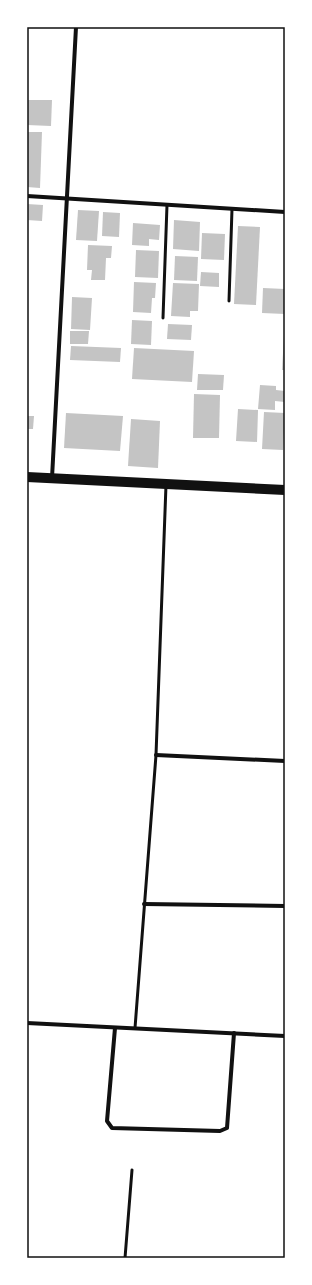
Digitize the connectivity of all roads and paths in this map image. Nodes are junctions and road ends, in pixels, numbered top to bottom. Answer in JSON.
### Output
{"nodes":[{"id":1,"x":76,"y":27,"type":"edge"},
{"id":2,"x":27,"y":196,"type":"edge"},
{"id":3,"x":67,"y":199,"type":"junction"},
{"id":4,"x":167,"y":205,"type":"junction"},
{"id":5,"x":232,"y":209,"type":"junction"},
{"id":6,"x":285,"y":212,"type":"edge"},
{"id":7,"x":229,"y":301,"type":"dead end"},
{"id":8,"x":163,"y":318,"type":"dead end"},
{"id":9,"x":27,"y":477,"type":"edge"},
{"id":10,"x":52,"y":479,"type":"junction"},
{"id":11,"x":166,"y":483,"type":"junction"},
{"id":12,"x":285,"y":490,"type":"edge"},
{"id":13,"x":156,"y":755,"type":"junction"},
{"id":14,"x":285,"y":761,"type":"edge"},
{"id":15,"x":144,"y":904,"type":"junction"},
{"id":16,"x":285,"y":906,"type":"edge"},
{"id":17,"x":27,"y":1023,"type":"edge"},
{"id":18,"x":115,"y":1028,"type":"junction"},
{"id":19,"x":135,"y":1028,"type":"junction"},
{"id":20,"x":234,"y":1033,"type":"junction"},
{"id":21,"x":285,"y":1036,"type":"edge"},
{"id":22,"x":132,"y":1170,"type":"dead end"},
{"id":23,"x":125,"y":1258,"type":"edge"}],
"edges":[{"from":1,"to":3,"type":"street"},
{"from":2,"to":3,"type":"street"},
{"from":3,"to":4,"type":"street"},
{"from":3,"to":10,"type":"street"},
{"from":4,"to":5,"type":"street"},
{"from":4,"to":8,"type":"lane"},
{"from":5,"to":6,"type":"street"},
{"from":5,"to":7,"type":"lane"},
{"from":9,"to":10,"type":"main road"},
{"from":10,"to":11,"type":"main road"},
{"from":11,"to":12,"type":"main road"},
{"from":11,"to":13,"type":"lane"},
{"from":13,"to":14,"type":"street"},
{"from":13,"to":15,"type":"lane"},
{"from":15,"to":16,"type":"street"},
{"from":15,"to":19,"type":"lane"},
{"from":17,"to":18,"type":"street"},
{"from":18,"to":19,"type":"street"},
{"from":18,"to":20,"type":"street"},
{"from":19,"to":20,"type":"street"},
{"from":20,"to":21,"type":"street"},
{"from":22,"to":23,"type":"lane"}]}
